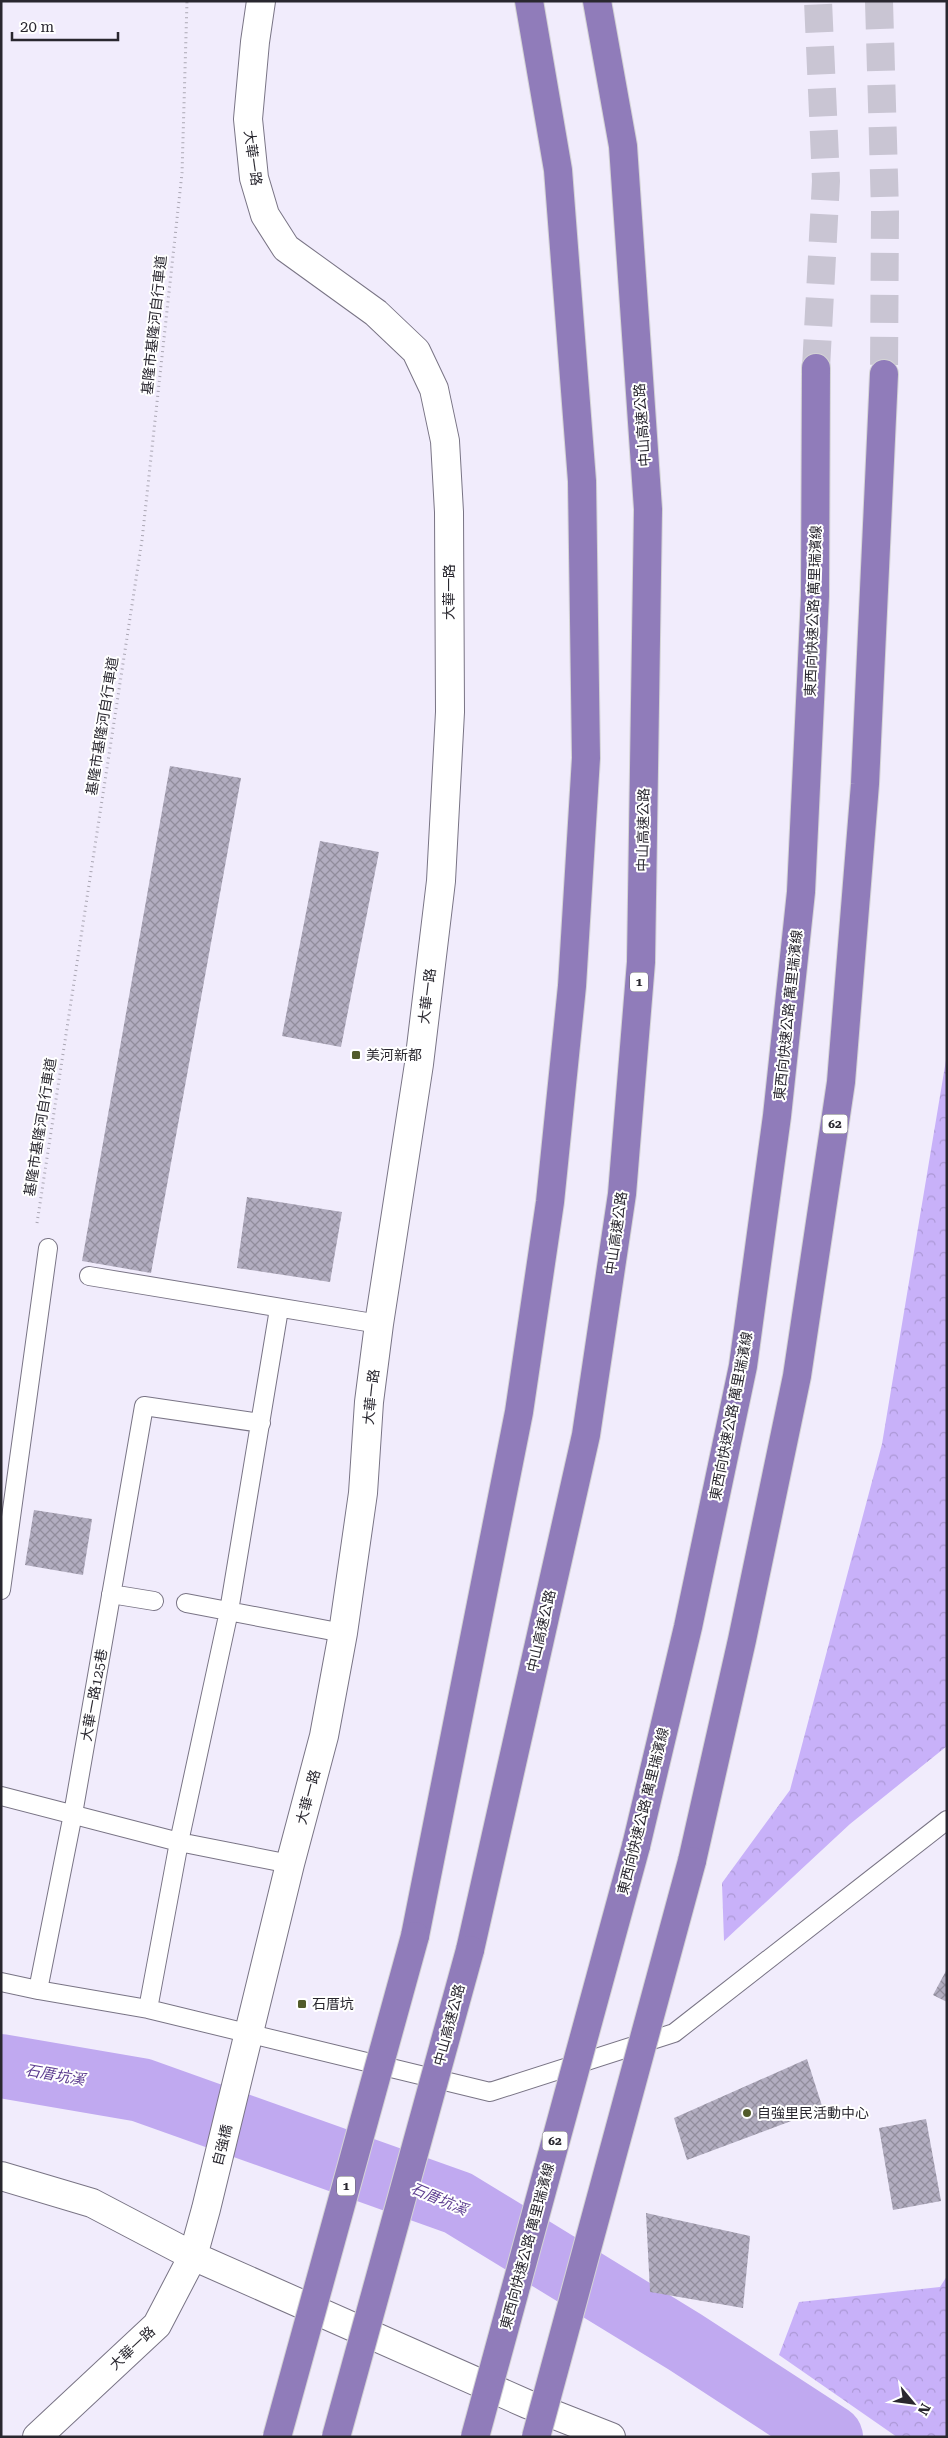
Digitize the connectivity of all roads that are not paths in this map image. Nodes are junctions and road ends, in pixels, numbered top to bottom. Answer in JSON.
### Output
{"nodes":[{"id":1,"x":261,"y":1,"type":"edge"},
{"id":2,"x":529,"y":1,"type":"edge"},
{"id":3,"x":597,"y":1,"type":"edge"},
{"id":4,"x":816,"y":368,"type":"tunnel mouth"},
{"id":5,"x":884,"y":374,"type":"tunnel mouth"},
{"id":6,"x":48,"y":1248,"type":"dead end"},
{"id":7,"x":89,"y":1276,"type":"dead end"},
{"id":8,"x":280,"y":1309,"type":"junction"},
{"id":9,"x":380,"y":1324,"type":"junction"},
{"id":10,"x":261,"y":1423,"type":"junction"},
{"id":11,"x":1,"y":1590,"type":"edge"},
{"id":12,"x":112,"y":1594,"type":"junction"},
{"id":13,"x":154,"y":1601,"type":"dead end"},
{"id":14,"x":186,"y":1603,"type":"dead end"},
{"id":15,"x":229,"y":1611,"type":"junction"},
{"id":16,"x":343,"y":1633,"type":"junction"},
{"id":17,"x":1,"y":1796,"type":"edge"},
{"id":18,"x":73,"y":1814,"type":"junction"},
{"id":19,"x":947,"y":1820,"type":"edge"},
{"id":20,"x":179,"y":1842,"type":"junction"},
{"id":21,"x":290,"y":1864,"type":"junction"},
{"id":22,"x":1,"y":1982,"type":"edge"},
{"id":23,"x":38,"y":1990,"type":"junction"},
{"id":24,"x":148,"y":2009,"type":"junction"},
{"id":25,"x":250,"y":2034,"type":"junction"},
{"id":26,"x":238,"y":2081,"type":"joint"},
{"id":27,"x":1,"y":2176,"type":"edge"},
{"id":28,"x":206,"y":2209,"type":"joint"},
{"id":29,"x":193,"y":2256,"type":"junction"},
{"id":30,"x":37,"y":2437,"type":"edge"},
{"id":31,"x":277,"y":2437,"type":"edge"},
{"id":32,"x":336,"y":2437,"type":"edge"},
{"id":33,"x":474,"y":2437,"type":"edge"},
{"id":34,"x":536,"y":2437,"type":"edge"},
{"id":35,"x":611,"y":2437,"type":"edge"}],
"edges":[{"from":1,"to":9,"type":"street","name":"大華一路"},
{"from":2,"to":31,"type":"highway","number":"1","bridge":true},
{"from":3,"to":32,"type":"highway","name":"中山高速公路","number":"1","bridge":true},
{"from":4,"to":33,"type":"highway","name":"東西向快速公路 萬里瑞濱線","number":"62","bridge":true},
{"from":5,"to":34,"type":"highway","number":"62","bridge":true},
{"from":6,"to":11,"type":"lane"},
{"from":7,"to":8,"type":"lane"},
{"from":8,"to":9,"type":"lane"},
{"from":8,"to":10,"type":"lane"},
{"from":9,"to":16,"type":"street","name":"大華一路"},
{"from":10,"to":12,"type":"lane","name":"大華一路125巷"},
{"from":10,"to":15,"type":"lane"},
{"from":12,"to":13,"type":"lane"},
{"from":12,"to":18,"type":"lane","name":"大華一路125巷"},
{"from":14,"to":15,"type":"lane"},
{"from":15,"to":16,"type":"lane"},
{"from":15,"to":20,"type":"lane"},
{"from":16,"to":21,"type":"street","name":"大華一路"},
{"from":17,"to":18,"type":"lane"},
{"from":18,"to":20,"type":"lane"},
{"from":18,"to":23,"type":"lane","name":"大華一路125巷"},
{"from":19,"to":25,"type":"lane"},
{"from":20,"to":21,"type":"lane"},
{"from":20,"to":24,"type":"lane"},
{"from":21,"to":25,"type":"street","name":"大華一路"},
{"from":22,"to":23,"type":"lane"},
{"from":23,"to":24,"type":"lane"},
{"from":24,"to":25,"type":"lane"},
{"from":25,"to":26,"type":"street","name":"大華一路"},
{"from":26,"to":28,"type":"street","name":"自強橋"},
{"from":27,"to":29,"type":"street"},
{"from":28,"to":29,"type":"street","name":"大華一路"},
{"from":29,"to":30,"type":"street","name":"大華一路"},
{"from":29,"to":35,"type":"street"}]}
